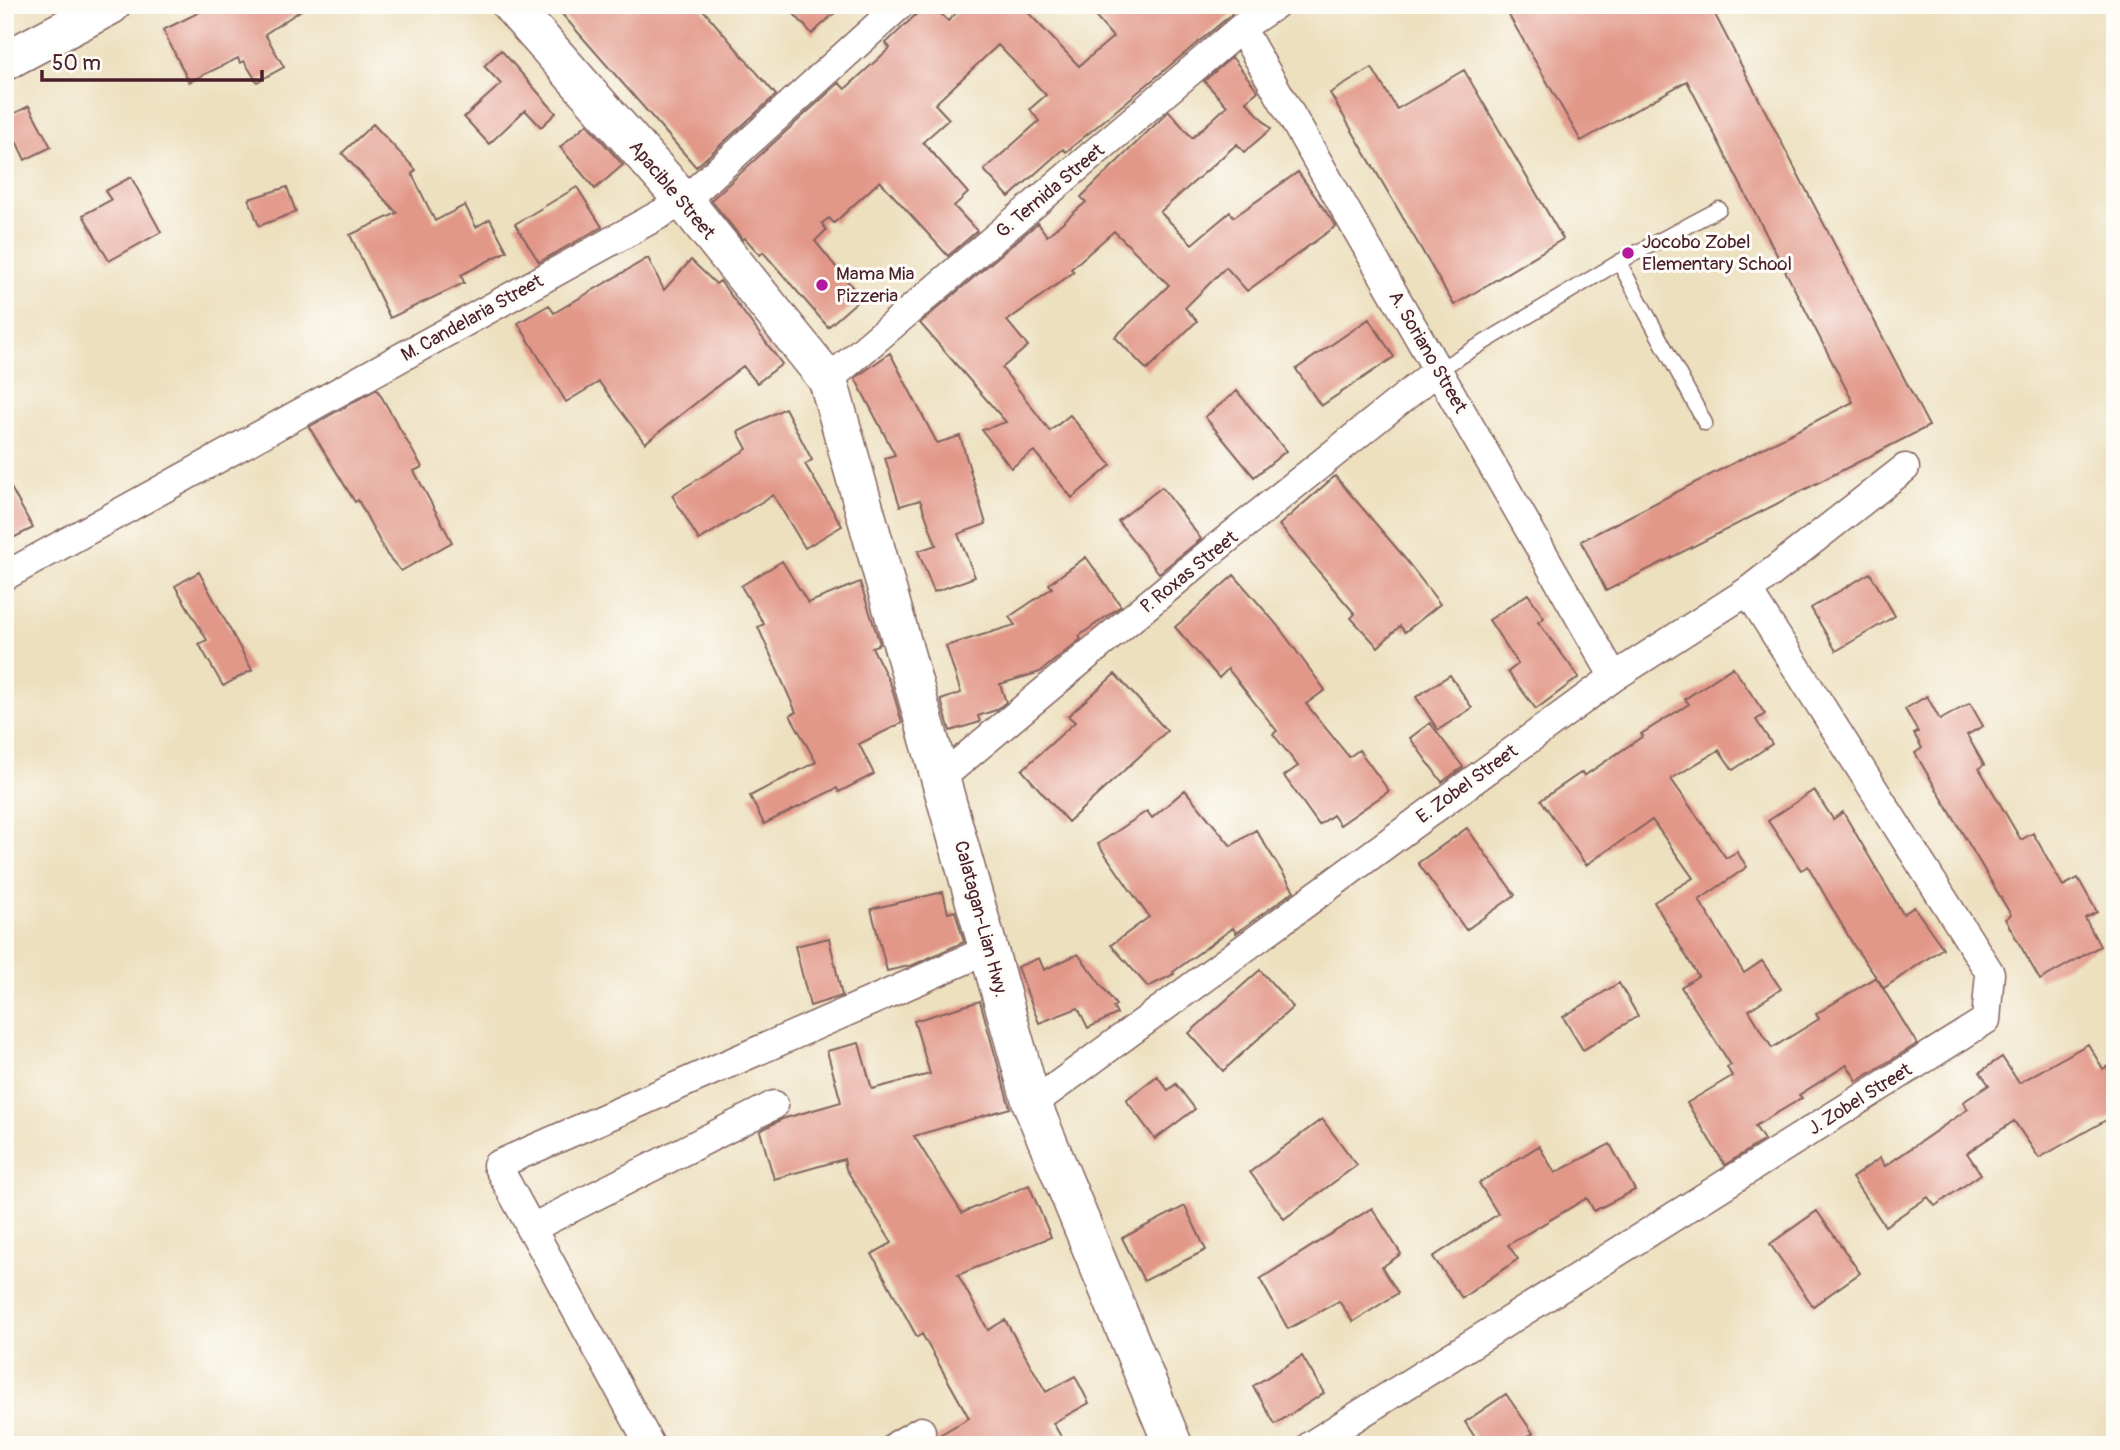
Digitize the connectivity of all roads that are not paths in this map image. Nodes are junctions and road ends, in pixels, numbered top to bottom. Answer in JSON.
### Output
{"nodes":[{"id":1,"x":111,"y":5,"type":"edge"},
{"id":2,"x":511,"y":5,"type":"edge"},
{"id":3,"x":900,"y":5,"type":"edge"},
{"id":4,"x":1275,"y":5,"type":"edge"},
{"id":5,"x":1241,"y":28,"type":"junction"},
{"id":6,"x":5,"y":61,"type":"edge"},
{"id":7,"x":684,"y":201,"type":"junction"},
{"id":8,"x":1719,"y":209,"type":"dead end"},
{"id":9,"x":1619,"y":262,"type":"junction"},
{"id":10,"x":1438,"y":370,"type":"junction"},
{"id":11,"x":828,"y":380,"type":"junction"},
{"id":12,"x":1705,"y":423,"type":"dead end"},
{"id":13,"x":1905,"y":468,"type":"dead end"},
{"id":14,"x":5,"y":576,"type":"edge"},
{"id":15,"x":1748,"y":591,"type":"junction"},
{"id":16,"x":1614,"y":677,"type":"junction"},
{"id":17,"x":942,"y":777,"type":"junction"},
{"id":18,"x":990,"y":949,"type":"junction"},
{"id":19,"x":1032,"y":1104,"type":"junction"},
{"id":20,"x":774,"y":1105,"type":"dead end"},
{"id":21,"x":530,"y":1229,"type":"junction"},
{"id":22,"x":650,"y":1445,"type":"edge"},
{"id":23,"x":1173,"y":1445,"type":"edge"},
{"id":24,"x":1311,"y":1445,"type":"edge"}],
"edges":[{"from":1,"to":6,"type":"main road"},
{"from":2,"to":7,"type":"main road","name":"Apacible Street"},
{"from":3,"to":7,"type":"street","name":"M. Candelaria Street"},
{"from":4,"to":5,"type":"street","name":"G. Ternida Street"},
{"from":5,"to":10,"type":"street","name":"A. Soriano Street"},
{"from":5,"to":11,"type":"street","name":"G. Ternida Street"},
{"from":7,"to":11,"type":"main road","name":"Apacible Street"},
{"from":7,"to":14,"type":"street","name":"M. Candelaria Street"},
{"from":8,"to":9,"type":"lane"},
{"from":9,"to":10,"type":"lane"},
{"from":9,"to":12,"type":"lane"},
{"from":10,"to":16,"type":"street","name":"A. Soriano Street"},
{"from":10,"to":17,"type":"street","name":"P. Roxas Street"},
{"from":11,"to":17,"type":"main road","name":"Calatagan-Lian Hwy."},
{"from":13,"to":15,"type":"street","name":"E. Zobel Street"},
{"from":15,"to":16,"type":"street","name":"E. Zobel Street"},
{"from":15,"to":24,"type":"street","name":"J. Zobel Street"},
{"from":16,"to":19,"type":"street","name":"E. Zobel Street"},
{"from":17,"to":18,"type":"main road","name":"Calatagan-Lian Hwy."},
{"from":18,"to":19,"type":"main road","name":"Calatagan-Lian Hwy."},
{"from":18,"to":21,"type":"street"},
{"from":19,"to":23,"type":"main road","name":"Calatagan-Lian Hwy."},
{"from":20,"to":21,"type":"street"},
{"from":21,"to":22,"type":"street"}]}
